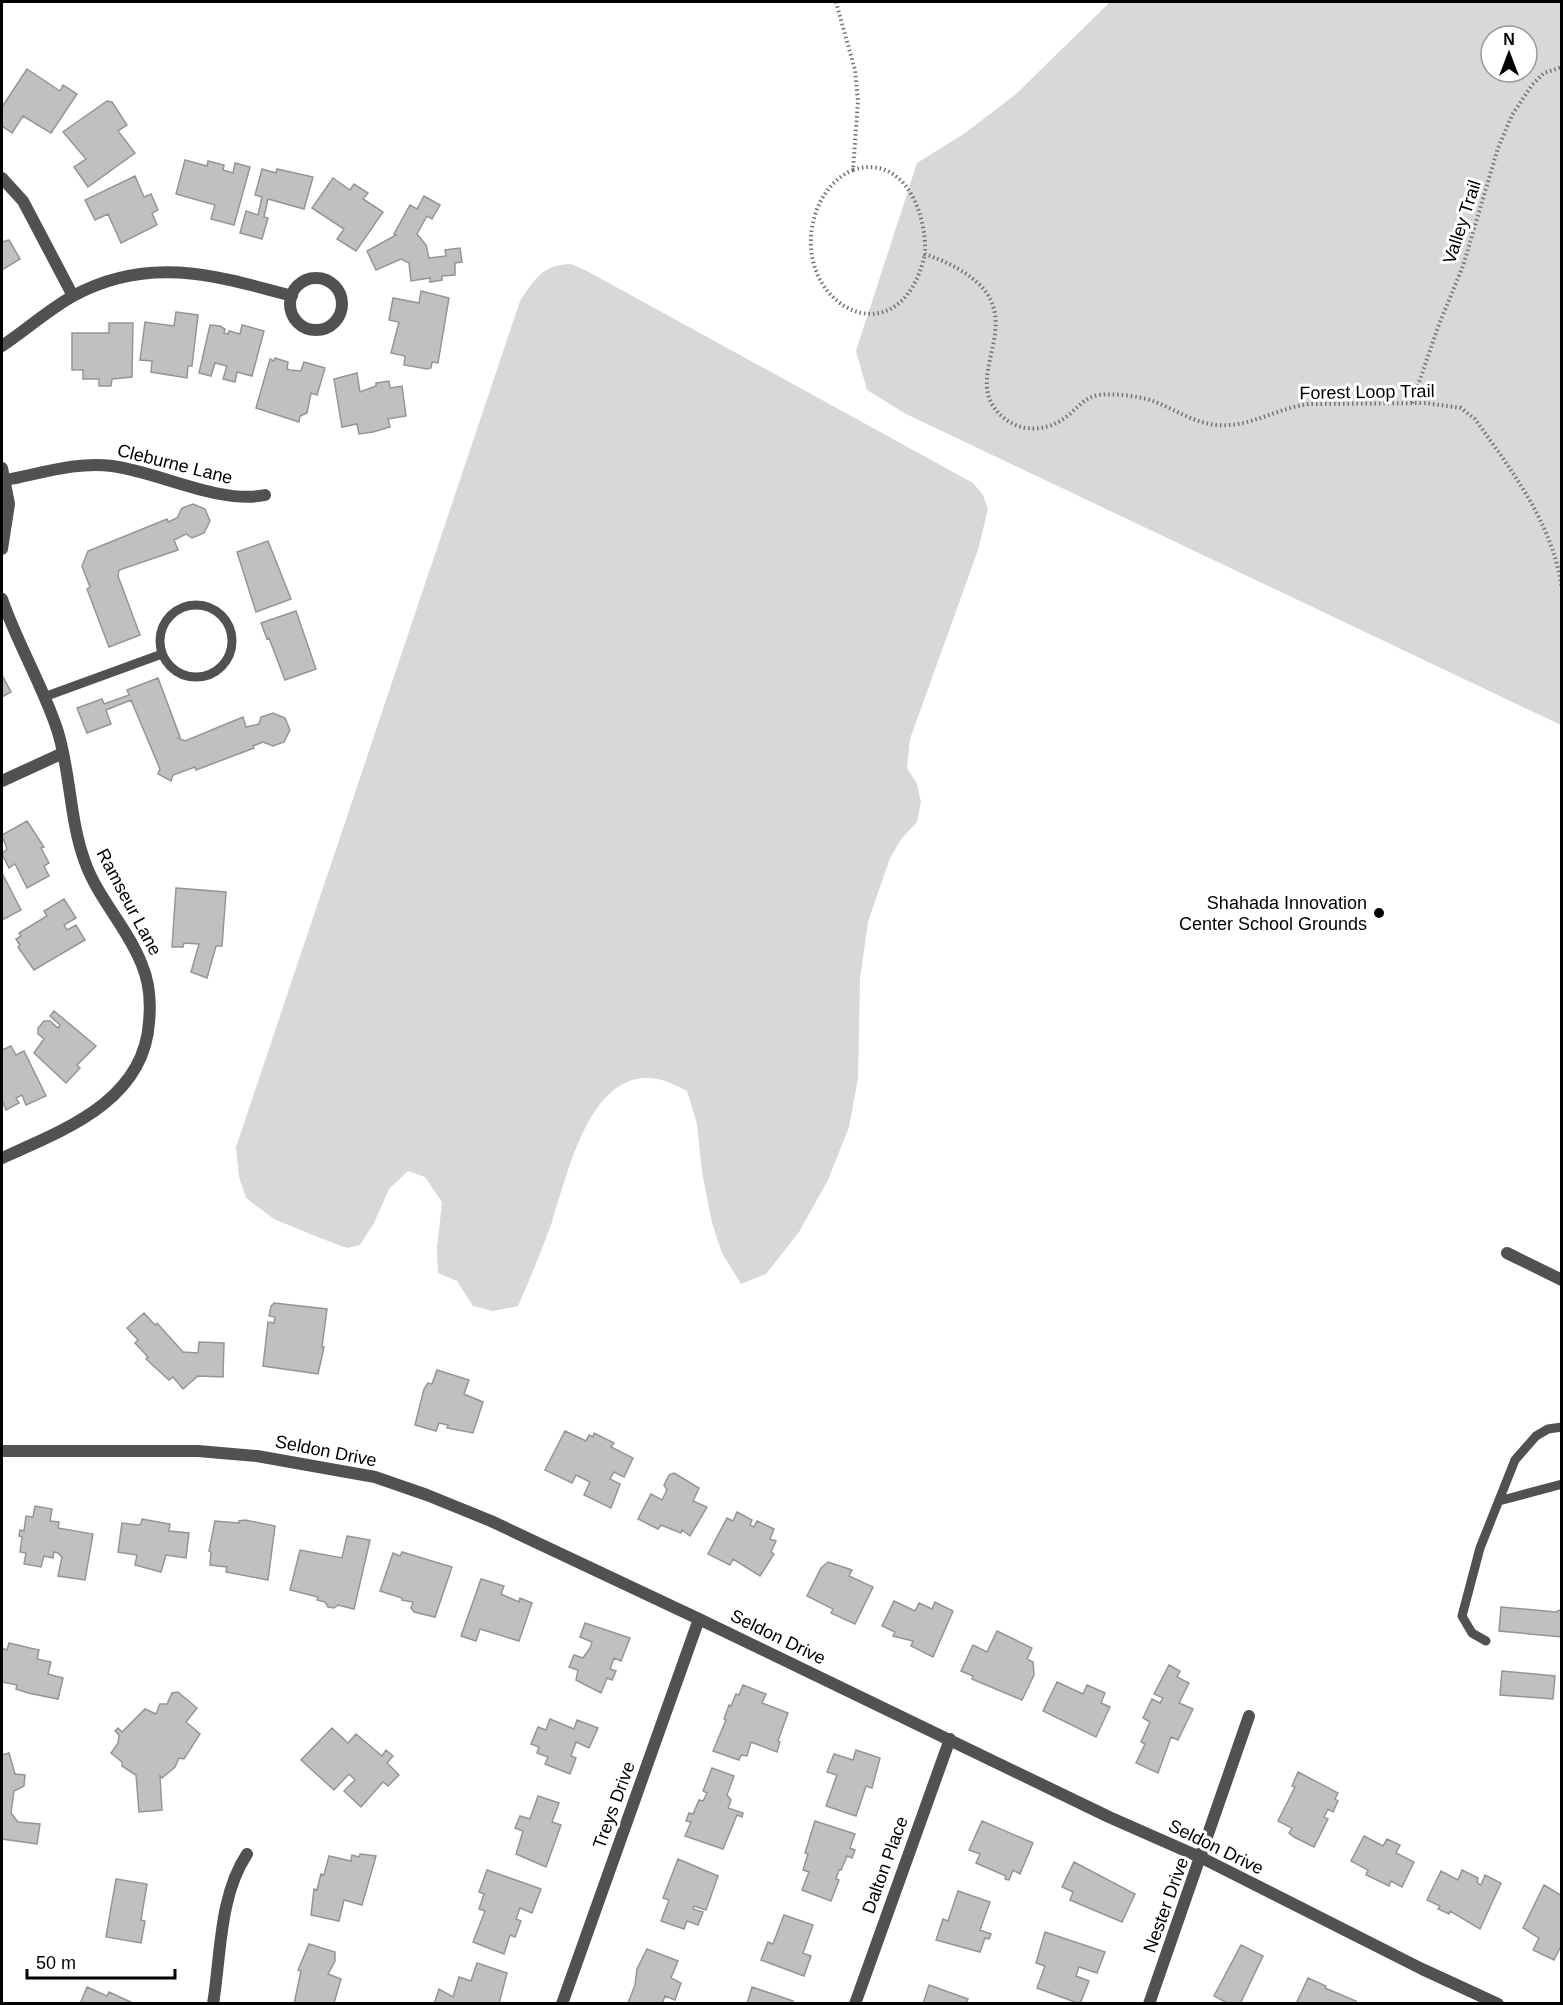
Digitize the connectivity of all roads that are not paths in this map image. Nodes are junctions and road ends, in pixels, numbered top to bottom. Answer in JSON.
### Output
{"nodes":[{"id":1,"x":2,"y":178,"type":"edge"},
{"id":2,"x":73,"y":296,"type":"junction"},
{"id":3,"x":292,"y":296,"type":"junction"},
{"id":4,"x":2,"y":345,"type":"edge"},
{"id":5,"x":4,"y":474,"type":"edge"},
{"id":6,"x":266,"y":495,"type":"dead end"},
{"id":7,"x":2,"y":549,"type":"edge"},
{"id":8,"x":2,"y":599,"type":"edge"},
{"id":9,"x":162,"y":654,"type":"junction"},
{"id":10,"x":44,"y":697,"type":"junction"},
{"id":11,"x":63,"y":753,"type":"junction"},
{"id":12,"x":2,"y":782,"type":"edge"},
{"id":13,"x":2,"y":1158,"type":"edge"},
{"id":14,"x":1507,"y":1253,"type":"dead end"},
{"id":15,"x":1562,"y":1280,"type":"edge"},
{"id":16,"x":1562,"y":1427,"type":"edge"},
{"id":17,"x":2,"y":1451,"type":"edge"},
{"id":18,"x":1562,"y":1484,"type":"edge"},
{"id":19,"x":1499,"y":1501,"type":"junction"},
{"id":20,"x":699,"y":1619,"type":"junction"},
{"id":21,"x":1486,"y":1641,"type":"dead end"},
{"id":22,"x":1249,"y":1716,"type":"dead end"},
{"id":23,"x":950,"y":1739,"type":"junction"},
{"id":24,"x":248,"y":1854,"type":"dead end"},
{"id":25,"x":1202,"y":1858,"type":"junction"},
{"id":26,"x":213,"y":2004,"type":"edge"},
{"id":27,"x":562,"y":2004,"type":"edge"},
{"id":28,"x":855,"y":2004,"type":"edge"},
{"id":29,"x":1149,"y":2004,"type":"edge"},
{"id":30,"x":1498,"y":2004,"type":"edge"}],
"edges":[{"from":1,"to":2,"type":"street"},
{"from":2,"to":3,"type":"street"},
{"from":2,"to":4,"type":"street"},
{"from":3,"to":3,"type":"street"},
{"from":5,"to":6,"type":"street","name":"Cleburne Lane"},
{"from":5,"to":7,"type":"street"},
{"from":8,"to":10,"type":"street","name":"Ramseur Lane"},
{"from":9,"to":9,"type":"lane"},
{"from":9,"to":10,"type":"lane"},
{"from":10,"to":11,"type":"street","name":"Ramseur Lane"},
{"from":11,"to":12,"type":"street"},
{"from":11,"to":13,"type":"street","name":"Ramseur Lane"},
{"from":14,"to":15,"type":"street"},
{"from":16,"to":19,"type":"lane"},
{"from":17,"to":20,"type":"street","name":"Seldon Drive"},
{"from":18,"to":19,"type":"lane"},
{"from":19,"to":21,"type":"lane"},
{"from":20,"to":23,"type":"street","name":"Seldon Drive"},
{"from":20,"to":27,"type":"street","name":"Treys Drive"},
{"from":22,"to":25,"type":"street","name":"Nester Drive"},
{"from":23,"to":25,"type":"street","name":"Seldon Drive"},
{"from":23,"to":28,"type":"street","name":"Dalton Place"},
{"from":24,"to":26,"type":"street"},
{"from":25,"to":29,"type":"street","name":"Nester Drive"},
{"from":25,"to":30,"type":"street","name":"Seldon Drive"}]}
